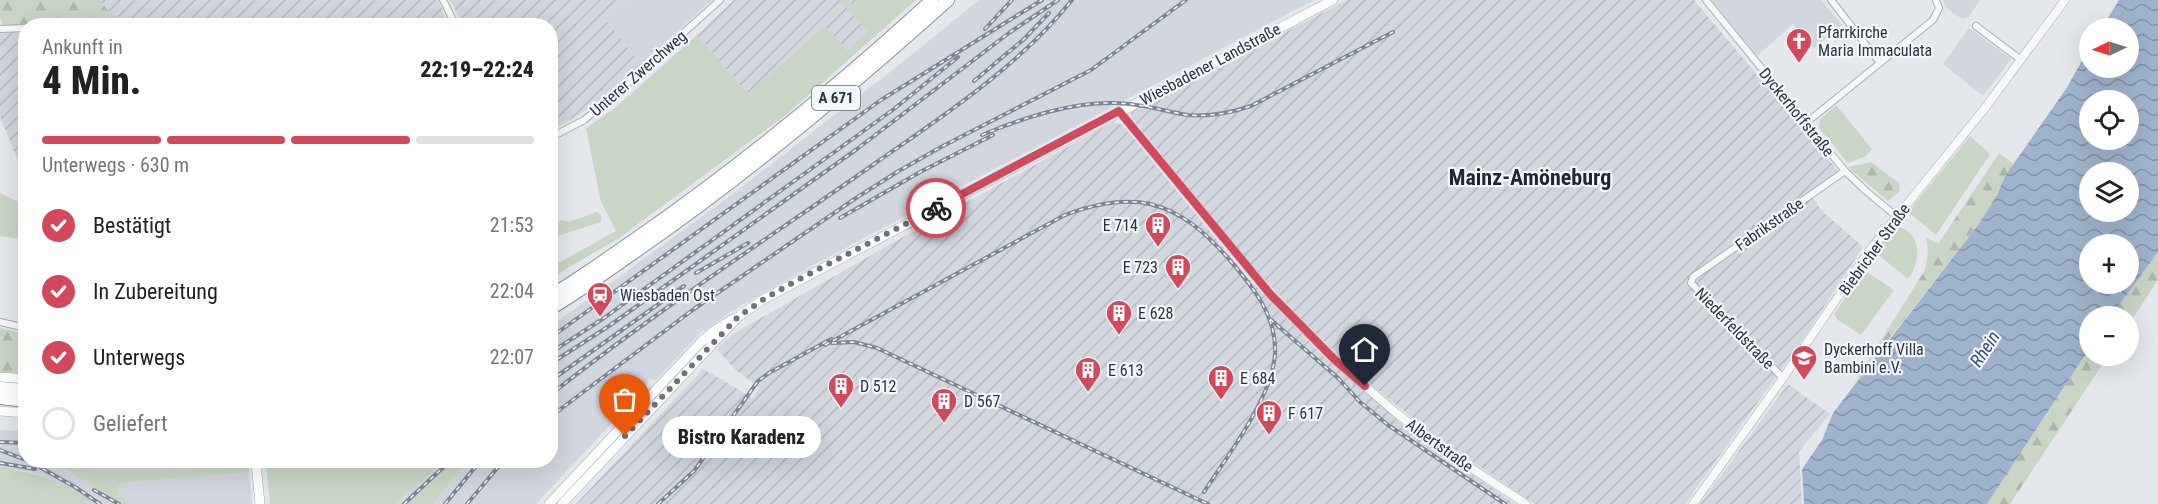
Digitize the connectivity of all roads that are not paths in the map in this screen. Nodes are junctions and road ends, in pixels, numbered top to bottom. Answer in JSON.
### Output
{"nodes":[{"id":1,"x":443,"y":0,"type":"edge"},
{"id":2,"x":720,"y":0,"type":"edge"},
{"id":3,"x":932,"y":0,"type":"edge"},
{"id":4,"x":948,"y":0,"type":"edge"},
{"id":5,"x":1333,"y":0,"type":"edge"},
{"id":6,"x":1706,"y":0,"type":"edge"},
{"id":7,"x":1831,"y":0,"type":"edge"},
{"id":8,"x":1935,"y":0,"type":"edge"},
{"id":9,"x":2065,"y":0,"type":"edge"},
{"id":10,"x":452,"y":18,"type":"edge"},
{"id":11,"x":1976,"y":26,"type":"dead end"},
{"id":12,"x":18,"y":28,"type":"edge"},
{"id":13,"x":0,"y":29,"type":"edge"},
{"id":14,"x":2021,"y":60,"type":"junction"},
{"id":15,"x":1880,"y":63,"type":"junction"},
{"id":16,"x":1119,"y":111,"type":"junction"},
{"id":17,"x":1806,"y":123,"type":"junction"},
{"id":18,"x":558,"y":134,"type":"edge"},
{"id":19,"x":1845,"y":171,"type":"junction"},
{"id":20,"x":1896,"y":216,"type":"junction"},
{"id":21,"x":1693,"y":278,"type":"joint"},
{"id":22,"x":558,"y":298,"type":"edge"},
{"id":23,"x":558,"y":298,"type":"edge"},
{"id":24,"x":0,"y":322,"type":"edge"},
{"id":25,"x":18,"y":326,"type":"edge"},
{"id":26,"x":698,"y":352,"type":"junction"},
{"id":27,"x":0,"y":377,"type":"edge"},
{"id":28,"x":18,"y":378,"type":"edge"},
{"id":29,"x":1783,"y":378,"type":"junction"},
{"id":30,"x":0,"y":388,"type":"edge"},
{"id":31,"x":18,"y":389,"type":"edge"},
{"id":32,"x":0,"y":398,"type":"edge"},
{"id":33,"x":18,"y":399,"type":"edge"},
{"id":34,"x":0,"y":411,"type":"edge"},
{"id":35,"x":18,"y":412,"type":"edge"},
{"id":36,"x":256,"y":468,"type":"edge"},
{"id":37,"x":260,"y":504,"type":"edge"},
{"id":38,"x":549,"y":504,"type":"edge"},
{"id":39,"x":562,"y":504,"type":"edge"},
{"id":40,"x":1526,"y":504,"type":"edge"},
{"id":41,"x":1693,"y":504,"type":"edge"}],
"edges":[{"from":1,"to":10,"type":"street"},
{"from":2,"to":18,"type":"street","name":"Unterer Zwerchweg"},
{"from":3,"to":22,"type":"highway","number":"A 671"},
{"from":4,"to":23,"type":"highway","number":"A 671"},
{"from":5,"to":16,"type":"main road","name":"Wiesbadener Landstraße"},
{"from":6,"to":17,"type":"street","name":"Dyckerhoffstraße"},
{"from":7,"to":15,"type":"street"},
{"from":8,"to":15,"type":"street"},
{"from":9,"to":14,"type":"street","name":"Biebricher Straße"},
{"from":11,"to":14,"type":"street"},
{"from":12,"to":13,"type":"street"},
{"from":14,"to":20,"type":"street","name":"Biebricher Straße"},
{"from":15,"to":17,"type":"street"},
{"from":16,"to":26,"type":"main road","name":"Wiesbadener Landstraße"},
{"from":16,"to":40,"type":"street","name":"Albertstraße"},
{"from":17,"to":19,"type":"street","name":"Dyckerhoffstraße"},
{"from":19,"to":20,"type":"street","name":"Dyckerhoffstraße"},
{"from":19,"to":21,"type":"street","name":"Fabrikstraße"},
{"from":20,"to":29,"type":"street","name":"Biebricher Straße"},
{"from":21,"to":29,"type":"street","name":"Niederfeldstraße"},
{"from":24,"to":25,"type":"street"},
{"from":26,"to":38,"type":"main road"},
{"from":26,"to":39,"type":"main road"},
{"from":27,"to":28,"type":"main road"},
{"from":29,"to":41,"type":"street","name":"Biebricher Straße"},
{"from":30,"to":31,"type":"highway"},
{"from":32,"to":33,"type":"highway"},
{"from":34,"to":35,"type":"main road"},
{"from":36,"to":37,"type":"main road"}]}
